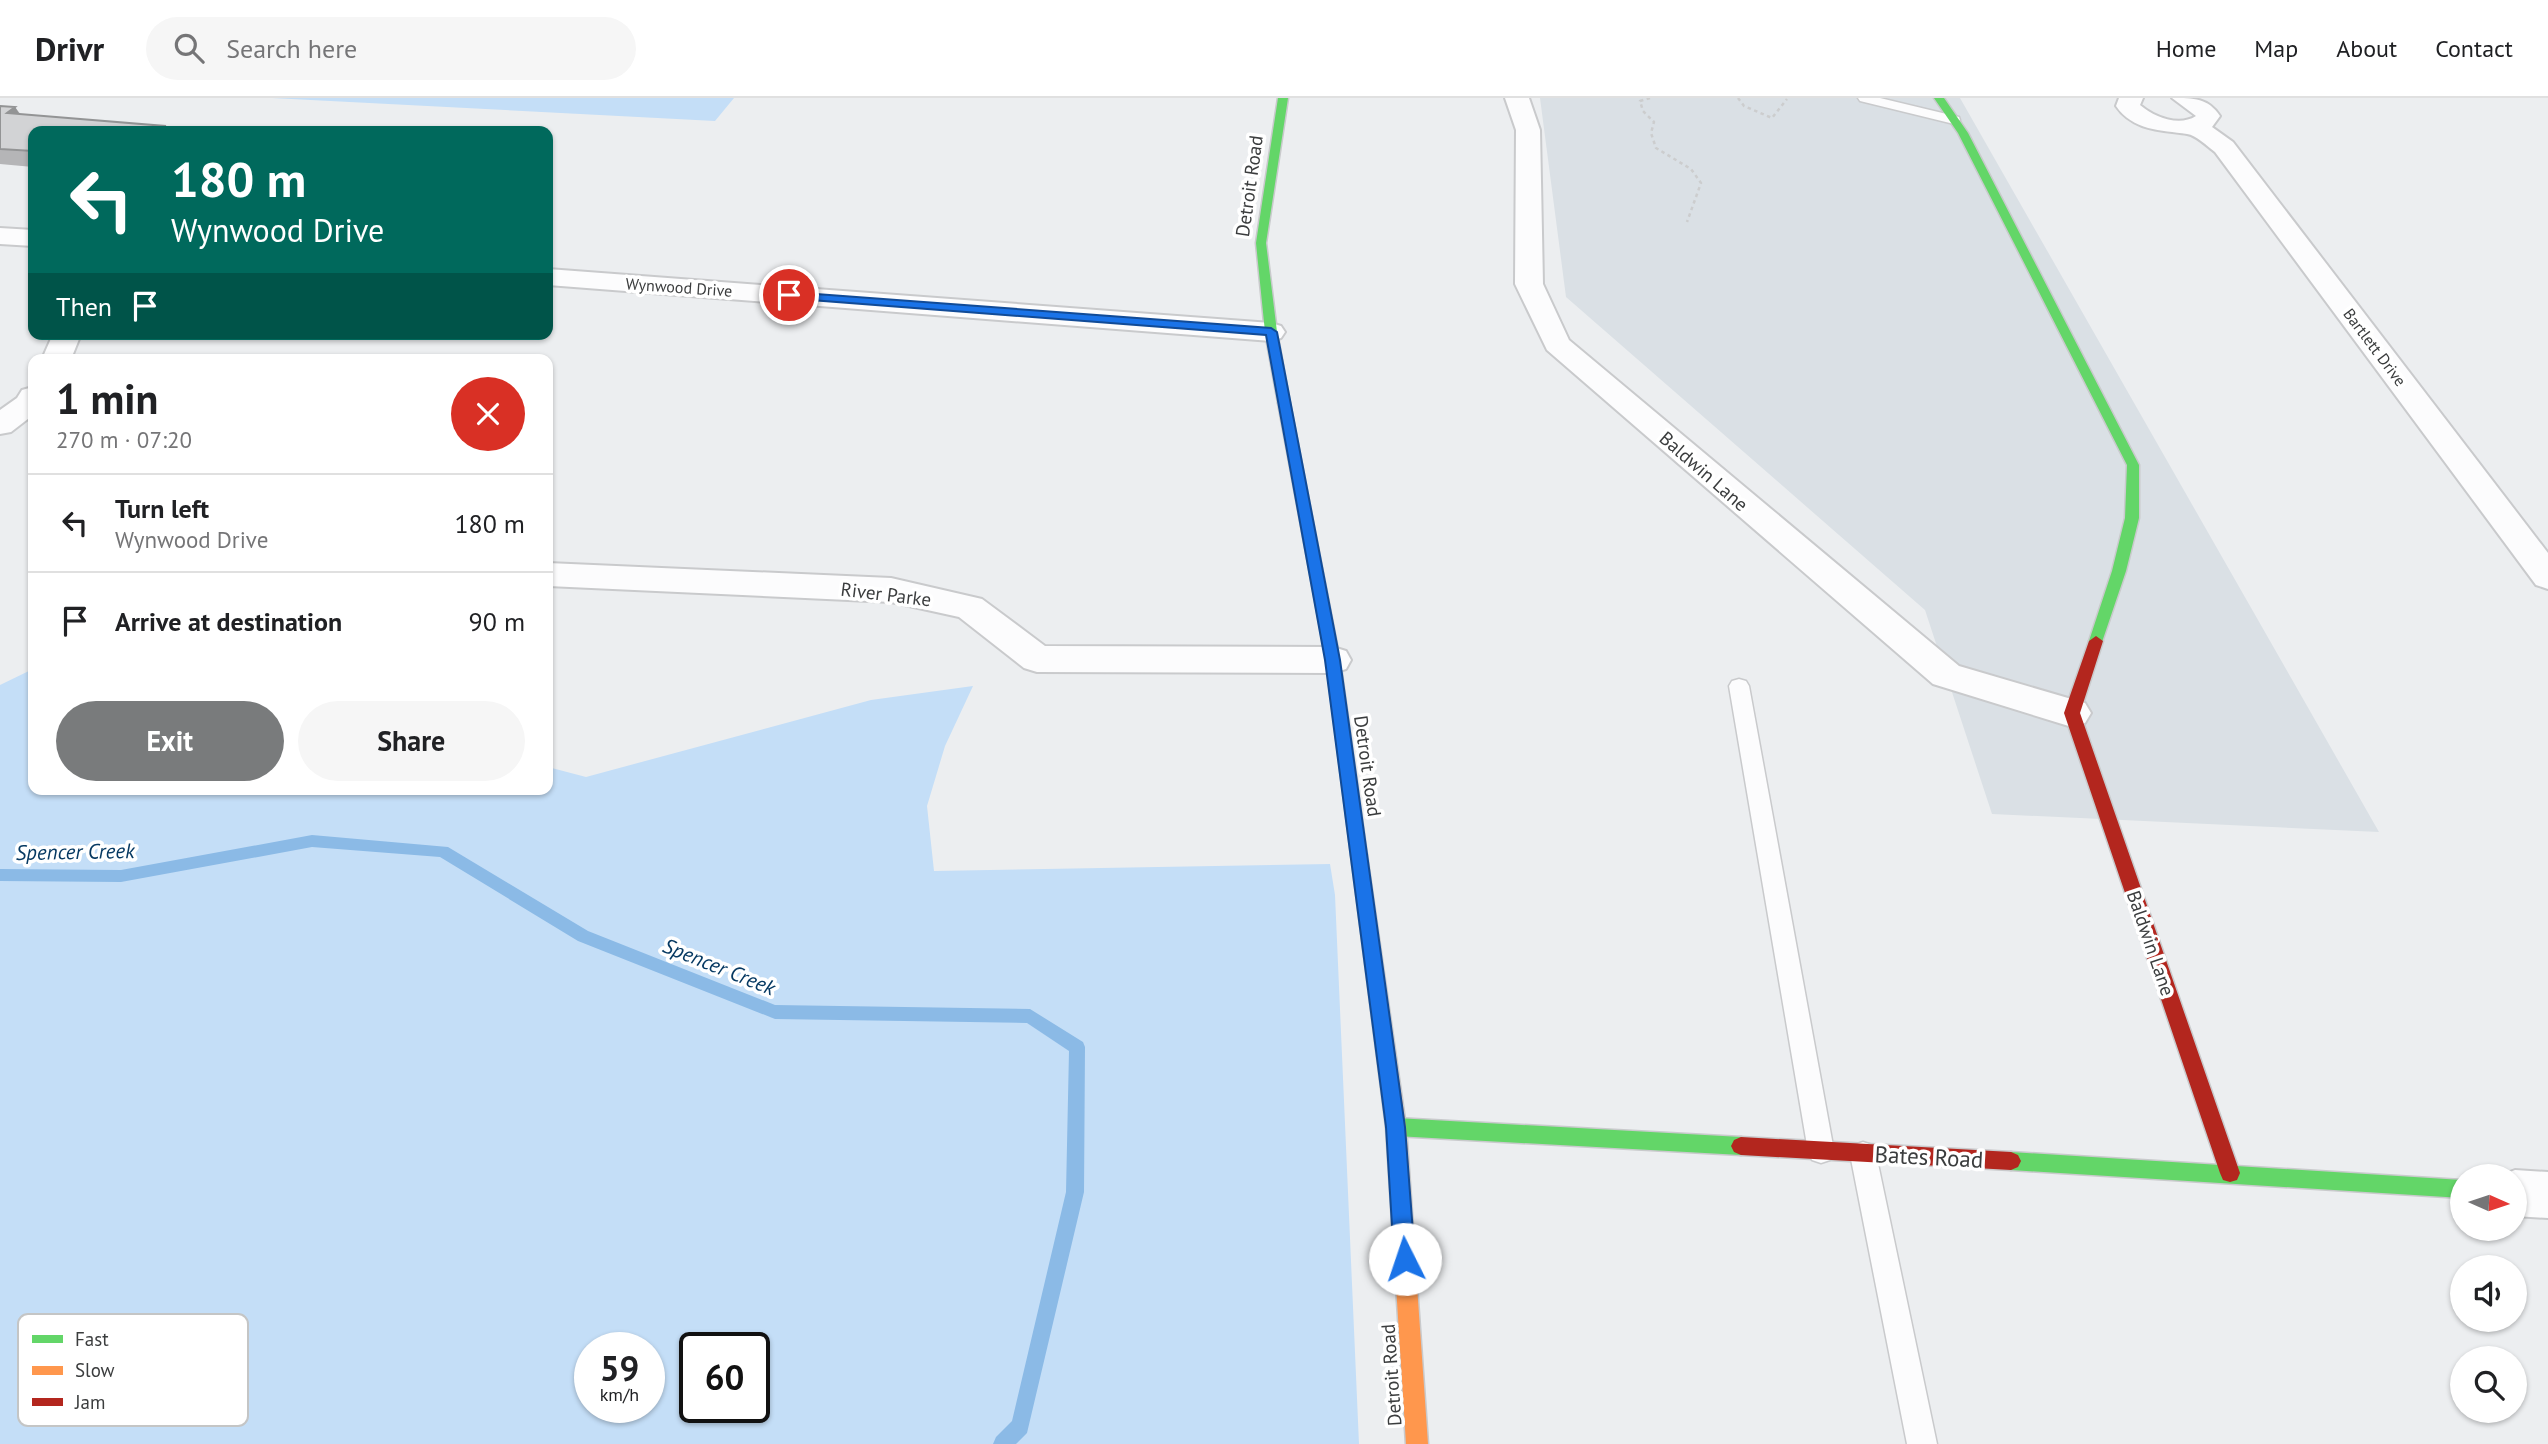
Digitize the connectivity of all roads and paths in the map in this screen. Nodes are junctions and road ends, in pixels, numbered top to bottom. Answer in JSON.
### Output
{"nodes":[{"id":1,"x":1283,"y":98,"type":"edge"},
{"id":2,"x":1517,"y":98,"type":"edge"},
{"id":3,"x":1650,"y":98,"type":"edge"},
{"id":4,"x":1738,"y":98,"type":"edge"},
{"id":5,"x":1864,"y":98,"type":"edge"},
{"id":6,"x":1939,"y":98,"type":"edge"},
{"id":7,"x":2131,"y":98,"type":"edge"},
{"id":8,"x":2184,"y":98,"type":"edge"},
{"id":9,"x":1787,"y":99,"type":"edge"},
{"id":10,"x":1954,"y":120,"type":"junction"},
{"id":11,"x":2194,"y":126,"type":"junction"},
{"id":12,"x":1687,"y":222,"type":"dead end"},
{"id":13,"x":0,"y":236,"type":"edge"},
{"id":14,"x":28,"y":238,"type":"edge"},
{"id":15,"x":553,"y":277,"type":"edge"},
{"id":16,"x":1271,"y":332,"type":"junction"},
{"id":17,"x":28,"y":404,"type":"edge"},
{"id":18,"x":0,"y":425,"type":"edge"},
{"id":19,"x":553,"y":574,"type":"edge"},
{"id":20,"x":2548,"y":577,"type":"edge"},
{"id":21,"x":1333,"y":660,"type":"junction"},
{"id":22,"x":1739,"y":686,"type":"dead end"},
{"id":23,"x":2072,"y":713,"type":"junction"},
{"id":24,"x":1396,"y":1127,"type":"junction"},
{"id":25,"x":1821,"y":1151,"type":"junction"},
{"id":26,"x":1863,"y":1154,"type":"junction"},
{"id":27,"x":2230,"y":1173,"type":"junction"},
{"id":28,"x":2450,"y":1188,"type":"edge"},
{"id":29,"x":2527,"y":1194,"type":"edge"},
{"id":30,"x":2548,"y":1195,"type":"edge"},
{"id":31,"x":1417,"y":1444,"type":"edge"},
{"id":32,"x":1922,"y":1444,"type":"edge"}],
"edges":[{"from":1,"to":16,"type":"street","name":"Detroit Road"},
{"from":2,"to":23,"type":"street","name":"Baldwin Lane"},
{"from":3,"to":12,"type":"path"},
{"from":4,"to":9,"type":"path"},
{"from":5,"to":10,"type":"lane"},
{"from":6,"to":10,"type":"street"},
{"from":7,"to":11,"type":"street"},
{"from":8,"to":11,"type":"street"},
{"from":10,"to":23,"type":"street"},
{"from":11,"to":20,"type":"street","name":"Bartlett Drive"},
{"from":13,"to":14,"type":"street"},
{"from":15,"to":16,"type":"street","name":"Wynwood Drive"},
{"from":16,"to":21,"type":"street","name":"Detroit Road"},
{"from":17,"to":18,"type":"street"},
{"from":19,"to":21,"type":"street","name":"River Parke"},
{"from":21,"to":24,"type":"street","name":"Detroit Road"},
{"from":22,"to":25,"type":"lane"},
{"from":23,"to":27,"type":"street","name":"Baldwin Lane"},
{"from":24,"to":25,"type":"street","name":"Bates Road"},
{"from":24,"to":31,"type":"street","name":"Detroit Road"},
{"from":25,"to":26,"type":"street","name":"Bates Road"},
{"from":26,"to":27,"type":"street","name":"Bates Road"},
{"from":26,"to":32,"type":"lane"},
{"from":27,"to":28,"type":"street","name":"Bates Road"},
{"from":29,"to":30,"type":"street"}]}
